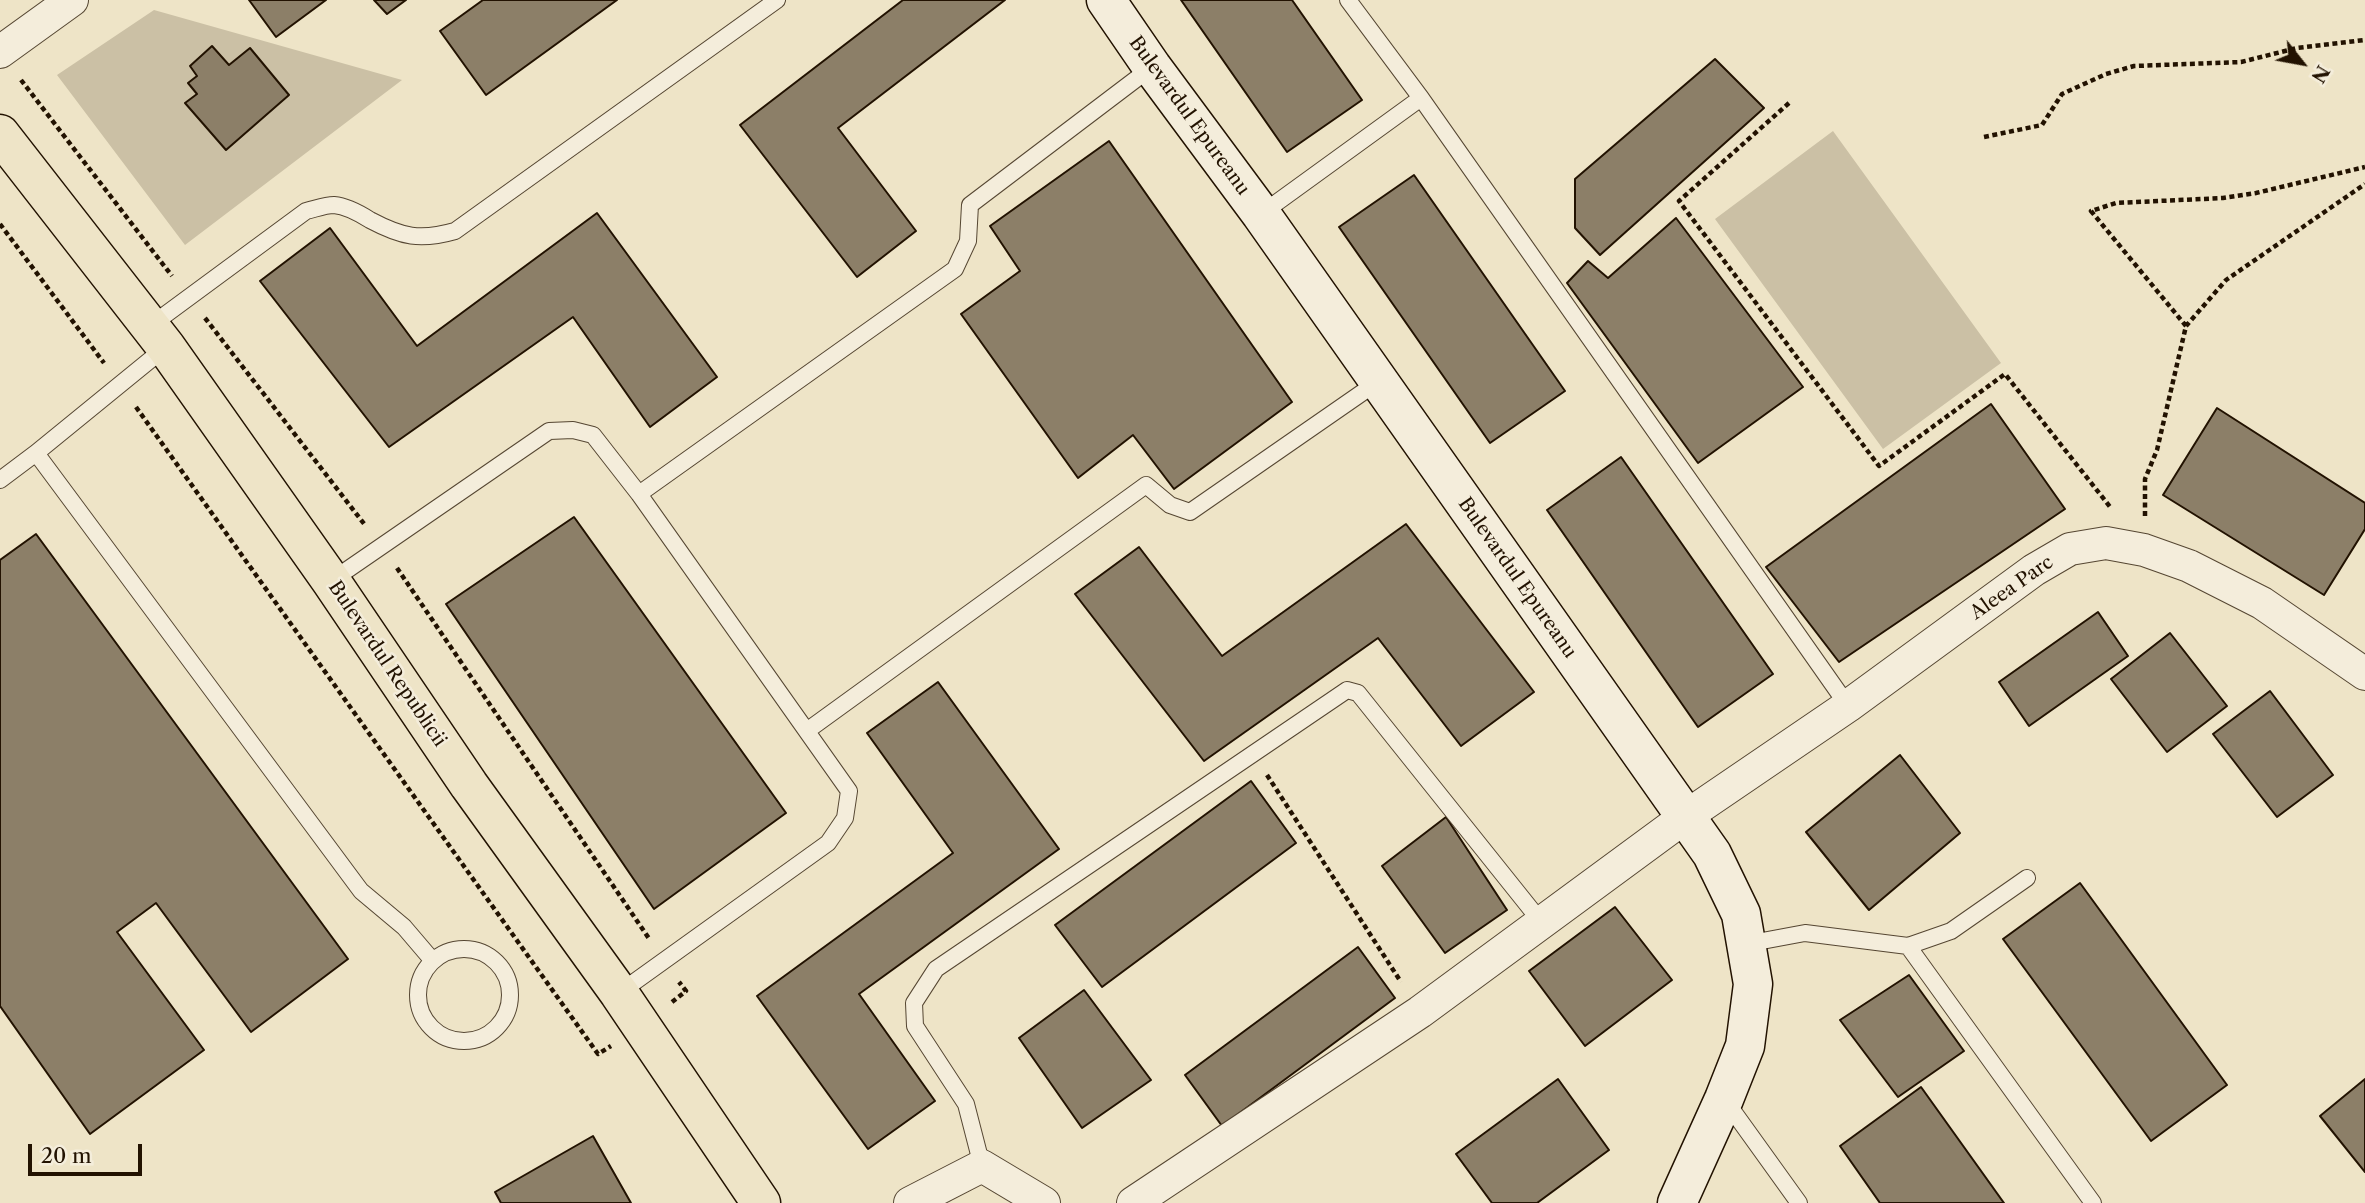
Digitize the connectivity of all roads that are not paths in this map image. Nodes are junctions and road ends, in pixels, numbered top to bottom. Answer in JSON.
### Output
{"nodes":[{"id":1,"x":72,"y":0,"type":"edge"},
{"id":2,"x":778,"y":0,"type":"edge"},
{"id":3,"x":1106,"y":0,"type":"edge"},
{"id":4,"x":1348,"y":0,"type":"edge"},
{"id":5,"x":0,"y":52,"type":"edge"},
{"id":6,"x":1152,"y":67,"type":"junction"},
{"id":7,"x":1421,"y":97,"type":"junction"},
{"id":8,"x":0,"y":134,"type":"edge"},
{"id":9,"x":1261,"y":214,"type":"junction"},
{"id":10,"x":158,"y":337,"type":"junction"},
{"id":11,"x":1379,"y":381,"type":"junction"},
{"id":12,"x":37,"y":453,"type":"junction"},
{"id":13,"x":0,"y":480,"type":"edge"},
{"id":14,"x":639,"y":494,"type":"junction"},
{"id":15,"x":331,"y":581,"type":"junction"},
{"id":16,"x":2365,"y":674,"type":"edge"},
{"id":17,"x":1848,"y":706,"type":"junction"},
{"id":18,"x":808,"y":730,"type":"junction"},
{"id":19,"x":1685,"y":817,"type":"junction"},
{"id":20,"x":2026,"y":878,"type":"dead end"},
{"id":21,"x":1542,"y":923,"type":"junction"},
{"id":22,"x":1746,"y":944,"type":"junction"},
{"id":23,"x":1908,"y":946,"type":"junction"},
{"id":24,"x":433,"y":961,"type":"junction"},
{"id":25,"x":619,"y":993,"type":"junction"},
{"id":26,"x":1724,"y":1099,"type":"junction"},
{"id":27,"x":982,"y":1166,"type":"junction"},
{"id":28,"x":761,"y":1203,"type":"edge"},
{"id":29,"x":910,"y":1203,"type":"edge"},
{"id":30,"x":1044,"y":1203,"type":"edge"},
{"id":31,"x":1133,"y":1203,"type":"edge"},
{"id":32,"x":1677,"y":1203,"type":"edge"},
{"id":33,"x":1800,"y":1203,"type":"edge"},
{"id":34,"x":2093,"y":1203,"type":"edge"}],
"edges":[{"from":1,"to":5,"type":"street"},
{"from":2,"to":10,"type":"lane"},
{"from":3,"to":6,"type":"main road","name":"Bulevardul Epureanu"},
{"from":4,"to":7,"type":"lane"},
{"from":6,"to":9,"type":"main road","name":"Bulevardul Epureanu"},
{"from":6,"to":14,"type":"lane"},
{"from":7,"to":9,"type":"lane"},
{"from":7,"to":17,"type":"lane"},
{"from":8,"to":10,"type":"main road","name":"Bulevardul Republicii"},
{"from":9,"to":11,"type":"main road","name":"Bulevardul Epureanu"},
{"from":10,"to":12,"type":"lane"},
{"from":10,"to":15,"type":"main road","name":"Bulevardul Republicii"},
{"from":11,"to":18,"type":"lane"},
{"from":11,"to":19,"type":"main road","name":"Bulevardul Epureanu"},
{"from":12,"to":13,"type":"lane"},
{"from":12,"to":24,"type":"lane"},
{"from":14,"to":15,"type":"lane"},
{"from":14,"to":18,"type":"lane"},
{"from":15,"to":25,"type":"main road","name":"Bulevardul Republicii"},
{"from":16,"to":17,"type":"street","name":"Aleea Parc"},
{"from":17,"to":19,"type":"street","name":"Aleea Parc"},
{"from":18,"to":25,"type":"lane"},
{"from":19,"to":21,"type":"street","name":"Aleea Parc"},
{"from":19,"to":22,"type":"main road","name":"Bulevardul Epureanu"},
{"from":20,"to":23,"type":"lane"},
{"from":21,"to":27,"type":"lane"},
{"from":21,"to":31,"type":"street","name":"Aleea Parc"},
{"from":22,"to":23,"type":"lane"},
{"from":22,"to":26,"type":"main road","name":"Bulevardul Epureanu"},
{"from":23,"to":34,"type":"lane"},
{"from":24,"to":24,"type":"lane"},
{"from":25,"to":28,"type":"main road","name":"Bulevardul Republicii"},
{"from":26,"to":32,"type":"main road","name":"Bulevardul Epureanu"},
{"from":26,"to":33,"type":"lane"},
{"from":27,"to":29,"type":"street"},
{"from":27,"to":30,"type":"street"}]}
